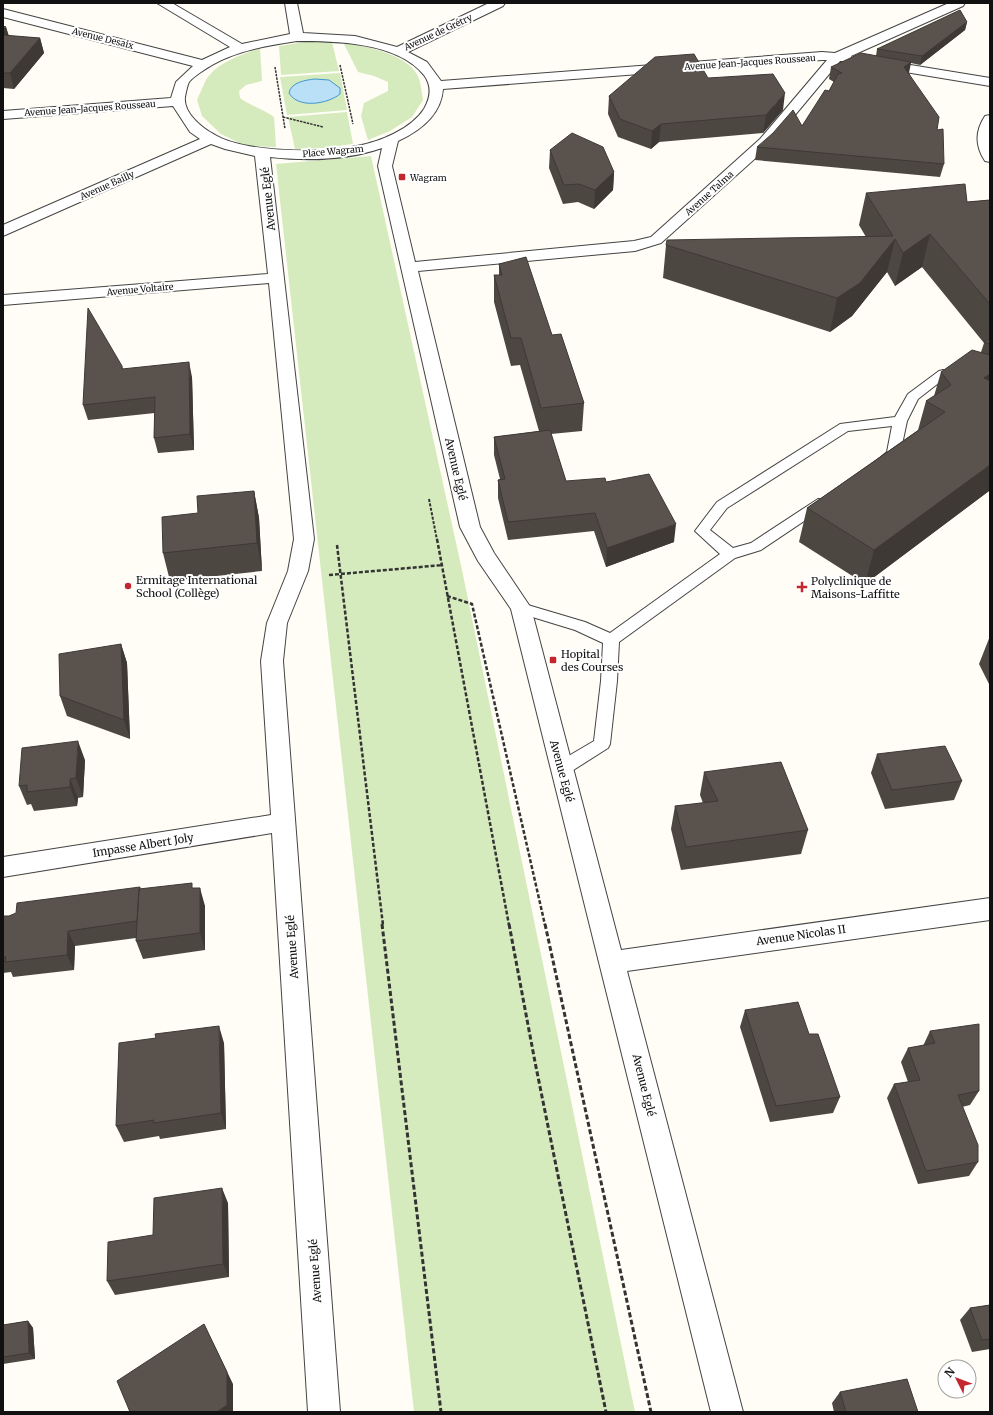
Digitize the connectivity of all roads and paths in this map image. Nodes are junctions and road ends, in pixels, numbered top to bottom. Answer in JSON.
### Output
{"nodes":[{"id":1,"x":163,"y":3,"type":"edge"},
{"id":2,"x":291,"y":3,"type":"edge"},
{"id":3,"x":500,"y":3,"type":"edge"},
{"id":4,"x":959,"y":3,"type":"edge"},
{"id":5,"x":3,"y":13,"type":"edge"},
{"id":6,"x":296,"y":37,"type":"junction"},
{"id":7,"x":334,"y":37,"type":"junction"},
{"id":8,"x":270,"y":40,"type":"junction"},
{"id":9,"x":240,"y":48,"type":"junction"},
{"id":10,"x":399,"y":51,"type":"junction"},
{"id":11,"x":838,"y":57,"type":"junction"},
{"id":12,"x":203,"y":64,"type":"junction"},
{"id":13,"x":990,"y":82,"type":"edge"},
{"id":14,"x":437,"y":85,"type":"junction"},
{"id":15,"x":178,"y":102,"type":"junction"},
{"id":16,"x":3,"y":114,"type":"edge"},
{"id":17,"x":990,"y":119,"type":"edge"},
{"id":18,"x":211,"y":139,"type":"junction"},
{"id":19,"x":391,"y":140,"type":"junction"},
{"id":20,"x":359,"y":150,"type":"junction"},
{"id":21,"x":262,"y":154,"type":"junction"},
{"id":22,"x":289,"y":155,"type":"junction"},
{"id":23,"x":990,"y":158,"type":"edge"},
{"id":24,"x":3,"y":231,"type":"edge"},
{"id":25,"x":408,"y":268,"type":"junction"},
{"id":26,"x":276,"y":278,"type":"junction"},
{"id":27,"x":3,"y":300,"type":"edge"},
{"id":28,"x":990,"y":386,"type":"edge"},
{"id":29,"x":900,"y":421,"type":"junction"},
{"id":30,"x":873,"y":468,"type":"edge"},
{"id":31,"x":834,"y":494,"type":"edge"},
{"id":32,"x":336,"y":543,"type":"dead end"},
{"id":33,"x":730,"y":554,"type":"junction"},
{"id":34,"x":326,"y":575,"type":"dead end"},
{"id":35,"x":340,"y":575,"type":"junction"},
{"id":36,"x":447,"y":596,"type":"junction"},
{"id":37,"x":521,"y":608,"type":"junction"},
{"id":38,"x":611,"y":640,"type":"junction"},
{"id":39,"x":561,"y":769,"type":"junction"},
{"id":40,"x":284,"y":822,"type":"junction"},
{"id":41,"x":3,"y":868,"type":"edge"},
{"id":42,"x":990,"y":909,"type":"edge"},
{"id":43,"x":612,"y":962,"type":"junction"},
{"id":44,"x":324,"y":1412,"type":"edge"},
{"id":45,"x":441,"y":1412,"type":"edge"},
{"id":46,"x":606,"y":1412,"type":"edge"},
{"id":47,"x":651,"y":1412,"type":"edge"},
{"id":48,"x":727,"y":1412,"type":"edge"}],
"edges":[{"from":1,"to":9,"type":"street"},
{"from":2,"to":6,"type":"street"},
{"from":3,"to":10,"type":"street","name":"Avenue de Grétry"},
{"from":4,"to":11,"type":"street","name":"Avenue Talma"},
{"from":5,"to":12,"type":"street","name":"Avenue Desaix"},
{"from":6,"to":7,"type":"street"},
{"from":6,"to":8,"type":"street"},
{"from":7,"to":10,"type":"street"},
{"from":7,"to":20,"type":"path"},
{"from":8,"to":9,"type":"street"},
{"from":8,"to":22,"type":"path"},
{"from":9,"to":12,"type":"street"},
{"from":10,"to":14,"type":"street"},
{"from":11,"to":13,"type":"street","name":"Avenue Jean-Jacques Rousseau"},
{"from":11,"to":14,"type":"street","name":"Avenue Jean-Jacques Rousseau"},
{"from":11,"to":25,"type":"street","name":"Avenue Talma"},
{"from":12,"to":15,"type":"street"},
{"from":14,"to":19,"type":"street","name":"Place Wagram"},
{"from":15,"to":16,"type":"street","name":"Avenue Jean-Jacques Rousseau"},
{"from":15,"to":18,"type":"street","name":"Place Wagram"},
{"from":17,"to":23,"type":"street"},
{"from":18,"to":21,"type":"street","name":"Place Wagram"},
{"from":18,"to":24,"type":"street","name":"Avenue Bailly"},
{"from":19,"to":20,"type":"street","name":"Place Wagram"},
{"from":19,"to":25,"type":"street","name":"Avenue Eglé"},
{"from":20,"to":22,"type":"street","name":"Place Wagram"},
{"from":21,"to":22,"type":"street","name":"Place Wagram"},
{"from":21,"to":26,"type":"street","name":"Avenue Eglé"},
{"from":25,"to":37,"type":"street","name":"Avenue Eglé"},
{"from":26,"to":27,"type":"street","name":"Avenue Voltaire"},
{"from":26,"to":40,"type":"street","name":"Avenue Eglé"},
{"from":28,"to":29,"type":"lane"},
{"from":29,"to":30,"type":"lane"},
{"from":29,"to":33,"type":"lane"},
{"from":31,"to":33,"type":"lane"},
{"from":32,"to":35,"type":"path"},
{"from":33,"to":38,"type":"lane"},
{"from":34,"to":35,"type":"path"},
{"from":35,"to":36,"type":"path"},
{"from":35,"to":45,"type":"path"},
{"from":36,"to":46,"type":"path"},
{"from":36,"to":47,"type":"path"},
{"from":37,"to":38,"type":"lane"},
{"from":37,"to":39,"type":"street","name":"Avenue Eglé"},
{"from":38,"to":39,"type":"lane"},
{"from":39,"to":43,"type":"street","name":"Avenue Eglé"},
{"from":40,"to":41,"type":"street","name":"Impasse Albert Joly"},
{"from":40,"to":44,"type":"street","name":"Avenue Eglé"},
{"from":42,"to":43,"type":"street","name":"Avenue Nicolas II"},
{"from":43,"to":48,"type":"street","name":"Avenue Eglé"}]}
